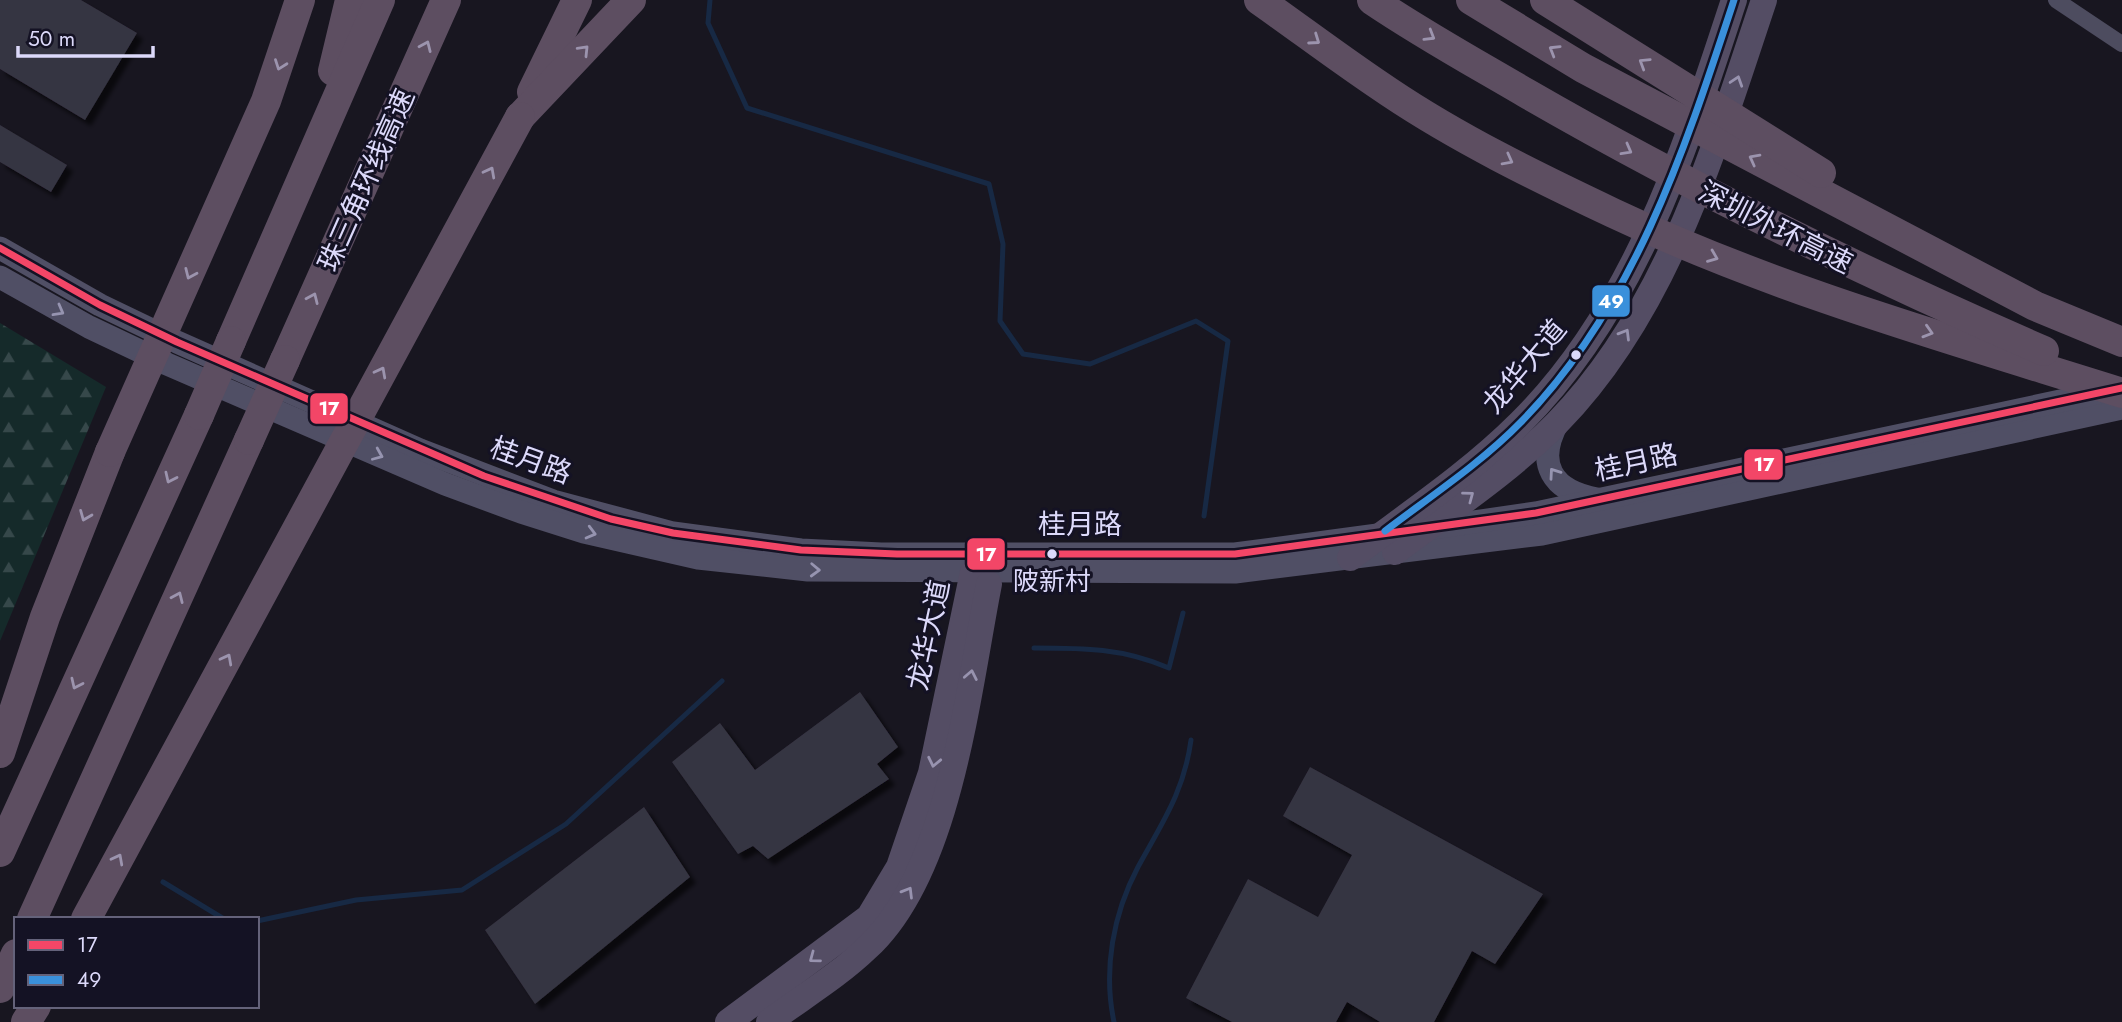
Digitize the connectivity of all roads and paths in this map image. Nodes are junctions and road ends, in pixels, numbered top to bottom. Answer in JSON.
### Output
{"nodes":[{"id":1,"x":300,"y":0,"type":"edge"},
{"id":2,"x":350,"y":0,"type":"edge"},
{"id":3,"x":380,"y":0,"type":"edge"},
{"id":4,"x":446,"y":0,"type":"edge"},
{"id":5,"x":577,"y":0,"type":"edge"},
{"id":6,"x":631,"y":0,"type":"edge"},
{"id":7,"x":1259,"y":0,"type":"edge"},
{"id":8,"x":1471,"y":0,"type":"edge"},
{"id":9,"x":1545,"y":0,"type":"edge"},
{"id":10,"x":1734,"y":0,"type":"edge"},
{"id":11,"x":1764,"y":0,"type":"edge"},
{"id":12,"x":2056,"y":0,"type":"edge"},
{"id":13,"x":1375,"y":2,"type":"edge"},
{"id":14,"x":2122,"y":44,"type":"edge"},
{"id":15,"x":520,"y":117,"type":"junction"},
{"id":16,"x":291,"y":206,"type":"junction"},
{"id":17,"x":0,"y":248,"type":"edge"},
{"id":18,"x":0,"y":277,"type":"edge"},
{"id":19,"x":2035,"y":306,"type":"junction"},
{"id":20,"x":2122,"y":342,"type":"edge"},
{"id":21,"x":2122,"y":383,"type":"edge"},
{"id":22,"x":2122,"y":390,"type":"edge"},
{"id":23,"x":2122,"y":408,"type":"edge"},
{"id":24,"x":1558,"y":422,"type":"junction"},
{"id":25,"x":1601,"y":500,"type":"junction"},
{"id":26,"x":1426,"y":528,"type":"junction"},
{"id":27,"x":1387,"y":544,"type":"junction"},
{"id":28,"x":1350,"y":558,"type":"joint"},
{"id":29,"x":983,"y":566,"type":"junction"},
{"id":30,"x":0,"y":752,"type":"edge"},
{"id":31,"x":0,"y":852,"type":"edge"},
{"id":32,"x":33,"y":917,"type":"edge"},
{"id":33,"x":87,"y":917,"type":"edge"},
{"id":34,"x":14,"y":958,"type":"edge"},
{"id":35,"x":0,"y":988,"type":"edge"},
{"id":36,"x":728,"y":1022,"type":"edge"},
{"id":37,"x":769,"y":1022,"type":"edge"}],
"edges":[{"from":1,"to":30,"type":"highway","one_way":true,"bridge":true},
{"from":2,"to":16,"type":"highway"},
{"from":3,"to":16,"type":"highway","name":"珠三角环线高速"},
{"from":32,"to":4,"type":"highway","name":"珠三角环线高速","one_way":true,"bridge":true},
{"from":5,"to":15,"type":"highway"},
{"from":15,"to":6,"type":"highway","one_way":true},
{"from":7,"to":22,"type":"highway","one_way":true,"bridge":true},
{"from":19,"to":8,"type":"highway","name":"深圳外环高速","one_way":true,"bridge":true},
{"from":19,"to":9,"type":"highway","one_way":true,"bridge":true},
{"from":10,"to":27,"type":"main road","name":"龙华大道"},
{"from":24,"to":11,"type":"main road","name":"龙华大道","one_way":true},
{"from":12,"to":14,"type":"street"},
{"from":13,"to":21,"type":"highway","name":"深圳外环高速","one_way":true,"bridge":true},
{"from":33,"to":15,"type":"highway","one_way":true,"bridge":true},
{"from":16,"to":31,"type":"highway","name":"珠三角环线高速","one_way":true,"bridge":true},
{"from":17,"to":29,"type":"main road","name":"桂月路"},
{"from":18,"to":29,"type":"main road","name":"桂月路","one_way":true},
{"from":19,"to":20,"type":"highway","name":"深圳外环高速","bridge":true},
{"from":22,"to":25,"type":"main road","name":"桂月路"},
{"from":23,"to":27,"type":"main road","name":"桂月路"},
{"from":25,"to":24,"type":"main road","one_way":true},
{"from":26,"to":24,"type":"main road","name":"龙华大道","one_way":true},
{"from":25,"to":26,"type":"main road","name":"桂月路"},
{"from":26,"to":27,"type":"main road","name":"龙华大道"},
{"from":27,"to":28,"type":"main road","name":"龙华大道"},
{"from":27,"to":29,"type":"main road","name":"桂月路"},
{"from":28,"to":29,"type":"main road","name":"桂月路"},
{"from":29,"to":36,"type":"main road","name":"龙华大道","one_way":true},
{"from":37,"to":29,"type":"main road","name":"龙华大道","one_way":true},
{"from":34,"to":35,"type":"highway"}]}
